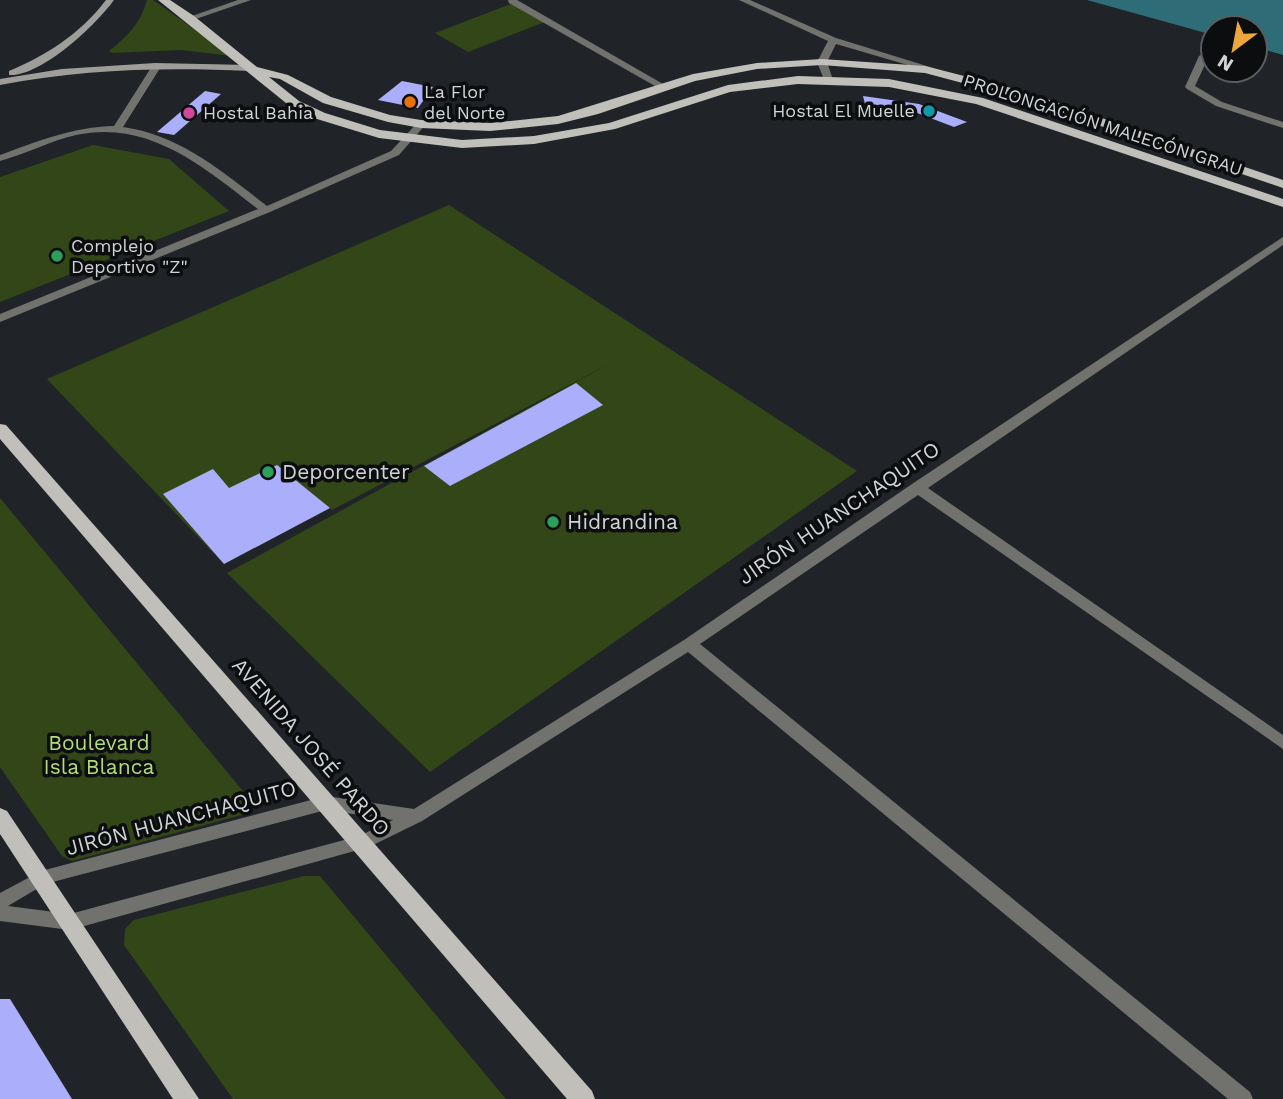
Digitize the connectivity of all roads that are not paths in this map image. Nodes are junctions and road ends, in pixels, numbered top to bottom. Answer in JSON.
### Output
{"nodes":[{"id":1,"x":110,"y":0,"type":"edge"},
{"id":2,"x":163,"y":0,"type":"edge"},
{"id":3,"x":247,"y":0,"type":"edge"},
{"id":4,"x":743,"y":0,"type":"edge"},
{"id":5,"x":512,"y":1,"type":"edge"},
{"id":6,"x":190,"y":18,"type":"junction"},
{"id":7,"x":833,"y":40,"type":"junction"},
{"id":8,"x":822,"y":62,"type":"junction"},
{"id":9,"x":157,"y":65,"type":"junction"},
{"id":10,"x":1199,"y":67,"type":"edge"},
{"id":11,"x":250,"y":68,"type":"junction"},
{"id":12,"x":959,"y":78,"type":"junction"},
{"id":13,"x":0,"y":80,"type":"edge"},
{"id":14,"x":828,"y":80,"type":"junction"},
{"id":15,"x":665,"y":88,"type":"junction"},
{"id":16,"x":1035,"y":100,"type":"junction"},
{"id":17,"x":1019,"y":113,"type":"junction"},
{"id":18,"x":421,"y":124,"type":"junction"},
{"id":19,"x":1283,"y":125,"type":"edge"},
{"id":20,"x":117,"y":129,"type":"junction"},
{"id":21,"x":409,"y":139,"type":"junction"},
{"id":22,"x":0,"y":158,"type":"edge"},
{"id":23,"x":1283,"y":184,"type":"edge"},
{"id":24,"x":1283,"y":203,"type":"edge"},
{"id":25,"x":266,"y":210,"type":"junction"},
{"id":26,"x":1283,"y":240,"type":"edge"},
{"id":27,"x":0,"y":318,"type":"edge"},
{"id":28,"x":0,"y":429,"type":"edge"},
{"id":29,"x":917,"y":486,"type":"junction"},
{"id":30,"x":689,"y":644,"type":"junction"},
{"id":31,"x":1283,"y":743,"type":"edge"},
{"id":32,"x":326,"y":803,"type":"junction"},
{"id":33,"x":415,"y":816,"type":"junction"},
{"id":34,"x":0,"y":817,"type":"edge"},
{"id":35,"x":363,"y":842,"type":"junction"},
{"id":36,"x":41,"y":878,"type":"junction"},
{"id":37,"x":0,"y":902,"type":"edge"},
{"id":38,"x":0,"y":913,"type":"edge"},
{"id":39,"x":70,"y":922,"type":"junction"},
{"id":40,"x":187,"y":1099,"type":"edge"},
{"id":41,"x":583,"y":1099,"type":"edge"},
{"id":42,"x":1243,"y":1099,"type":"edge"}],
"edges":[{"from":1,"to":13,"type":"main road"},
{"from":2,"to":6,"type":"main road","name":"PROLONGACIÓN MALECÓN GRAU"},
{"from":3,"to":6,"type":"street"},
{"from":4,"to":7,"type":"street"},
{"from":5,"to":15,"type":"street"},
{"from":6,"to":11,"type":"main road","name":"PROLONGACIÓN MALECÓN GRAU"},
{"from":7,"to":8,"type":"street"},
{"from":7,"to":12,"type":"street"},
{"from":8,"to":12,"type":"main road","name":"PROLONGACIÓN MALECÓN GRAU"},
{"from":8,"to":14,"type":"street"},
{"from":8,"to":15,"type":"main road","name":"PROLONGACIÓN MALECÓN GRAU"},
{"from":9,"to":11,"type":"main road"},
{"from":9,"to":13,"type":"main road"},
{"from":9,"to":20,"type":"street"},
{"from":10,"to":19,"type":"street"},
{"from":11,"to":18,"type":"main road","name":"PROLONGACIÓN MALECÓN GRAU"},
{"from":11,"to":21,"type":"main road","name":"PROLONGACIÓN MALECÓN GRAU"},
{"from":12,"to":16,"type":"main road","name":"PROLONGACIÓN MALECÓN GRAU"},
{"from":14,"to":17,"type":"main road","name":"PROLONGACIÓN MALECÓN GRAU"},
{"from":14,"to":21,"type":"main road","name":"PROLONGACIÓN MALECÓN GRAU"},
{"from":15,"to":18,"type":"main road","name":"PROLONGACIÓN MALECÓN GRAU"},
{"from":16,"to":17,"type":"main road"},
{"from":16,"to":23,"type":"main road","name":"PROLONGACIÓN MALECÓN GRAU"},
{"from":17,"to":24,"type":"main road","name":"PROLONGACIÓN MALECÓN GRAU"},
{"from":18,"to":21,"type":"street"},
{"from":20,"to":22,"type":"street"},
{"from":20,"to":25,"type":"street"},
{"from":21,"to":25,"type":"street"},
{"from":25,"to":27,"type":"street"},
{"from":26,"to":29,"type":"street","name":"JIRÓN HUANCHAQUITO"},
{"from":28,"to":32,"type":"main road","name":"AVENIDA JOSÉ PARDO"},
{"from":29,"to":30,"type":"street","name":"JIRÓN HUANCHAQUITO"},
{"from":29,"to":31,"type":"street"},
{"from":30,"to":33,"type":"street","name":"JIRÓN HUANCHAQUITO"},
{"from":30,"to":42,"type":"street"},
{"from":32,"to":33,"type":"street","name":"JIRÓN HUANCHAQUITO"},
{"from":32,"to":35,"type":"main road","name":"AVENIDA JOSÉ PARDO"},
{"from":32,"to":36,"type":"street","name":"JIRÓN HUANCHAQUITO"},
{"from":33,"to":35,"type":"street","name":"JIRÓN HUANCHAQUITO"},
{"from":34,"to":36,"type":"main road"},
{"from":35,"to":39,"type":"street","name":"JIRÓN HUANCHAQUITO"},
{"from":35,"to":41,"type":"main road","name":"AVENIDA JOSÉ PARDO"},
{"from":36,"to":37,"type":"street","name":"JIRÓN HUANCHAQUITO"},
{"from":36,"to":39,"type":"main road"},
{"from":38,"to":39,"type":"street"},
{"from":39,"to":40,"type":"main road"}]}
